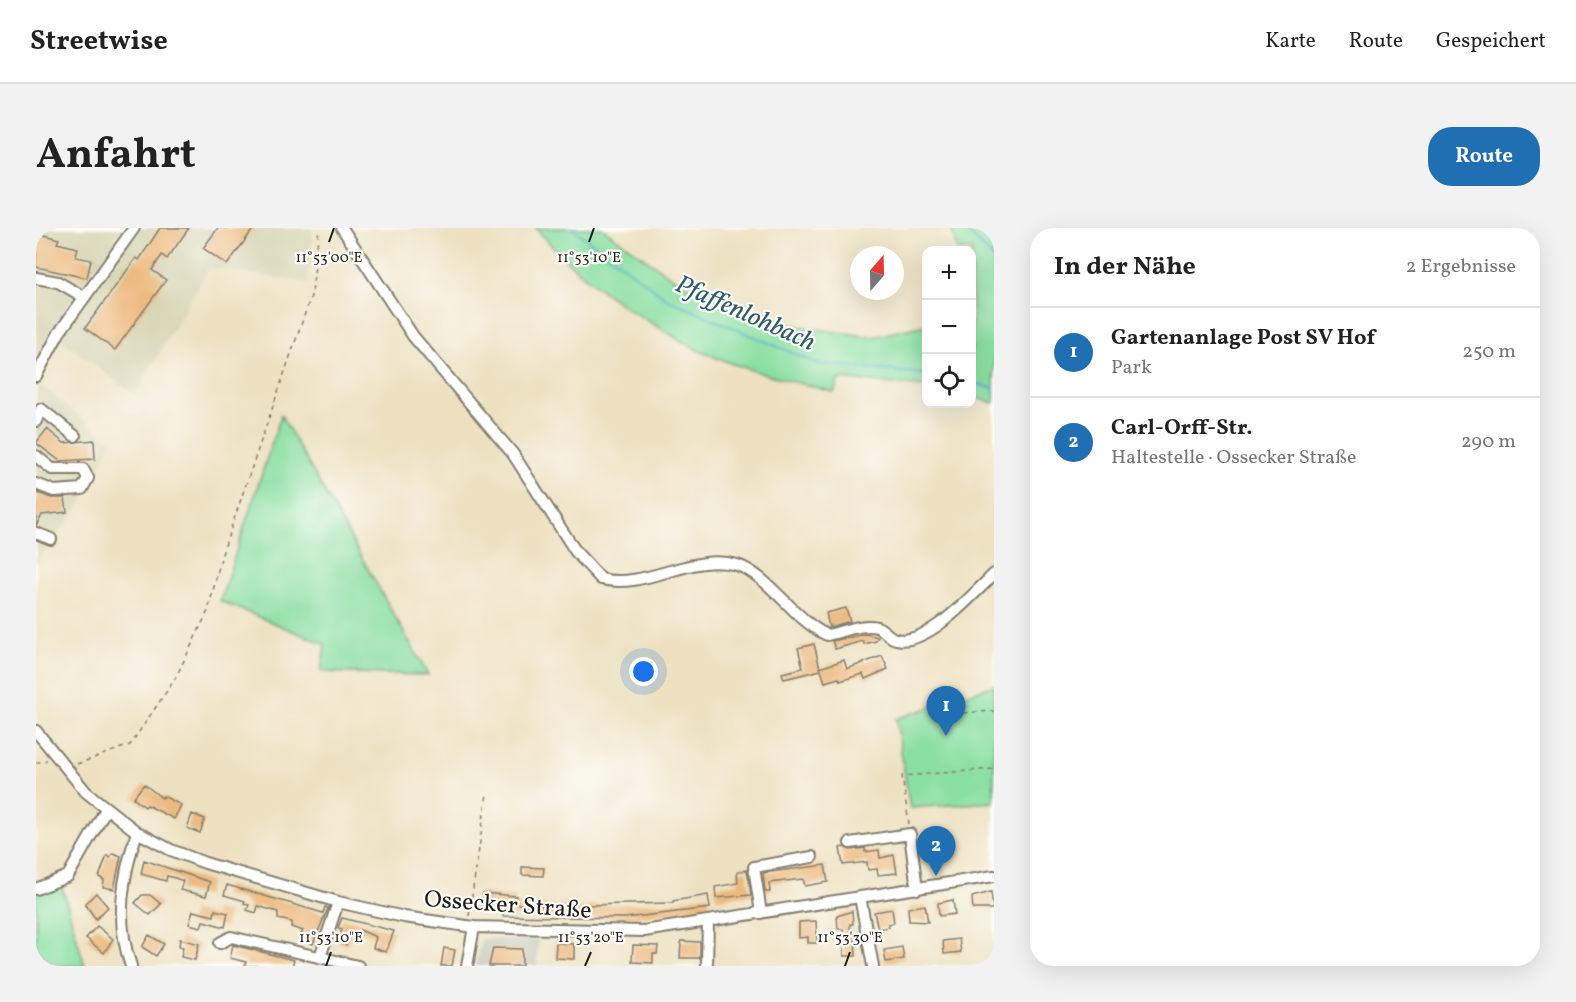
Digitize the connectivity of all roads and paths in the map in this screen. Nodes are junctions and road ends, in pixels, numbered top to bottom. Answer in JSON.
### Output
{"nodes":[{"id":1,"x":134,"y":228,"type":"edge"},
{"id":2,"x":319,"y":228,"type":"edge"},
{"id":3,"x":343,"y":230,"type":"edge"},
{"id":4,"x":36,"y":278,"type":"edge"},
{"id":5,"x":84,"y":297,"type":"junction"},
{"id":6,"x":36,"y":376,"type":"edge"},
{"id":7,"x":36,"y":421,"type":"edge"},
{"id":8,"x":75,"y":436,"type":"dead end"},
{"id":9,"x":36,"y":456,"type":"edge"},
{"id":10,"x":48,"y":466,"type":"junction"},
{"id":11,"x":36,"y":482,"type":"edge"},
{"id":12,"x":36,"y":533,"type":"edge"},
{"id":13,"x":51,"y":539,"type":"dead end"},
{"id":14,"x":994,"y":574,"type":"edge"},
{"id":15,"x":994,"y":711,"type":"edge"},
{"id":16,"x":946,"y":714,"type":"dead end"},
{"id":17,"x":36,"y":731,"type":"edge"},
{"id":18,"x":57,"y":758,"type":"junction"},
{"id":19,"x":36,"y":763,"type":"edge"},
{"id":20,"x":64,"y":768,"type":"junction"},
{"id":21,"x":994,"y":769,"type":"edge"},
{"id":22,"x":487,"y":794,"type":"dead end"},
{"id":23,"x":106,"y":809,"type":"junction"},
{"id":24,"x":137,"y":832,"type":"junction"},
{"id":25,"x":910,"y":834,"type":"junction"},
{"id":26,"x":850,"y":843,"type":"dead end"},
{"id":27,"x":812,"y":857,"type":"dead end"},
{"id":28,"x":994,"y":876,"type":"edge"},
{"id":29,"x":36,"y":889,"type":"edge"},
{"id":30,"x":917,"y":889,"type":"junction"},
{"id":31,"x":860,"y":897,"type":"junction"},
{"id":32,"x":338,"y":902,"type":"junction"},
{"id":33,"x":470,"y":907,"type":"dead end"},
{"id":34,"x":761,"y":913,"type":"junction"},
{"id":35,"x":708,"y":921,"type":"junction"},
{"id":36,"x":474,"y":927,"type":"junction"},
{"id":37,"x":220,"y":943,"type":"dead end"},
{"id":38,"x":36,"y":955,"type":"edge"},
{"id":39,"x":320,"y":957,"type":"junction"},
{"id":40,"x":48,"y":966,"type":"edge"},
{"id":41,"x":131,"y":966,"type":"edge"},
{"id":42,"x":358,"y":966,"type":"edge"},
{"id":43,"x":467,"y":966,"type":"edge"},
{"id":44,"x":707,"y":966,"type":"edge"},
{"id":45,"x":873,"y":966,"type":"edge"}],
"edges":[{"from":1,"to":5,"type":"street"},
{"from":2,"to":20,"type":"path"},
{"from":3,"to":14,"type":"street"},
{"from":4,"to":5,"type":"street"},
{"from":5,"to":6,"type":"street"},
{"from":7,"to":8,"type":"street"},
{"from":9,"to":10,"type":"street"},
{"from":10,"to":11,"type":"street"},
{"from":10,"to":11,"type":"street"},
{"from":12,"to":13,"type":"street"},
{"from":15,"to":16,"type":"path"},
{"from":17,"to":18,"type":"street","name":"Ossecker Straße"},
{"from":18,"to":19,"type":"path"},
{"from":18,"to":20,"type":"street","name":"Ossecker Straße"},
{"from":20,"to":23,"type":"street","name":"Ossecker Straße"},
{"from":21,"to":25,"type":"path"},
{"from":22,"to":33,"type":"path"},
{"from":23,"to":24,"type":"street","name":"Ossecker Straße"},
{"from":23,"to":29,"type":"street"},
{"from":24,"to":32,"type":"street","name":"Ossecker Straße"},
{"from":24,"to":41,"type":"street"},
{"from":25,"to":26,"type":"street"},
{"from":25,"to":30,"type":"street"},
{"from":27,"to":34,"type":"street"},
{"from":28,"to":30,"type":"street","name":"Ossecker Straße"},
{"from":30,"to":31,"type":"street","name":"Ossecker Straße"},
{"from":31,"to":34,"type":"street","name":"Ossecker Straße"},
{"from":31,"to":45,"type":"street"},
{"from":32,"to":36,"type":"street","name":"Ossecker Straße"},
{"from":32,"to":39,"type":"street"},
{"from":34,"to":35,"type":"street","name":"Ossecker Straße"},
{"from":35,"to":36,"type":"street","name":"Ossecker Straße"},
{"from":35,"to":44,"type":"street"},
{"from":36,"to":43,"type":"street"},
{"from":37,"to":39,"type":"street"},
{"from":38,"to":40,"type":"path"},
{"from":39,"to":42,"type":"street"}]}
